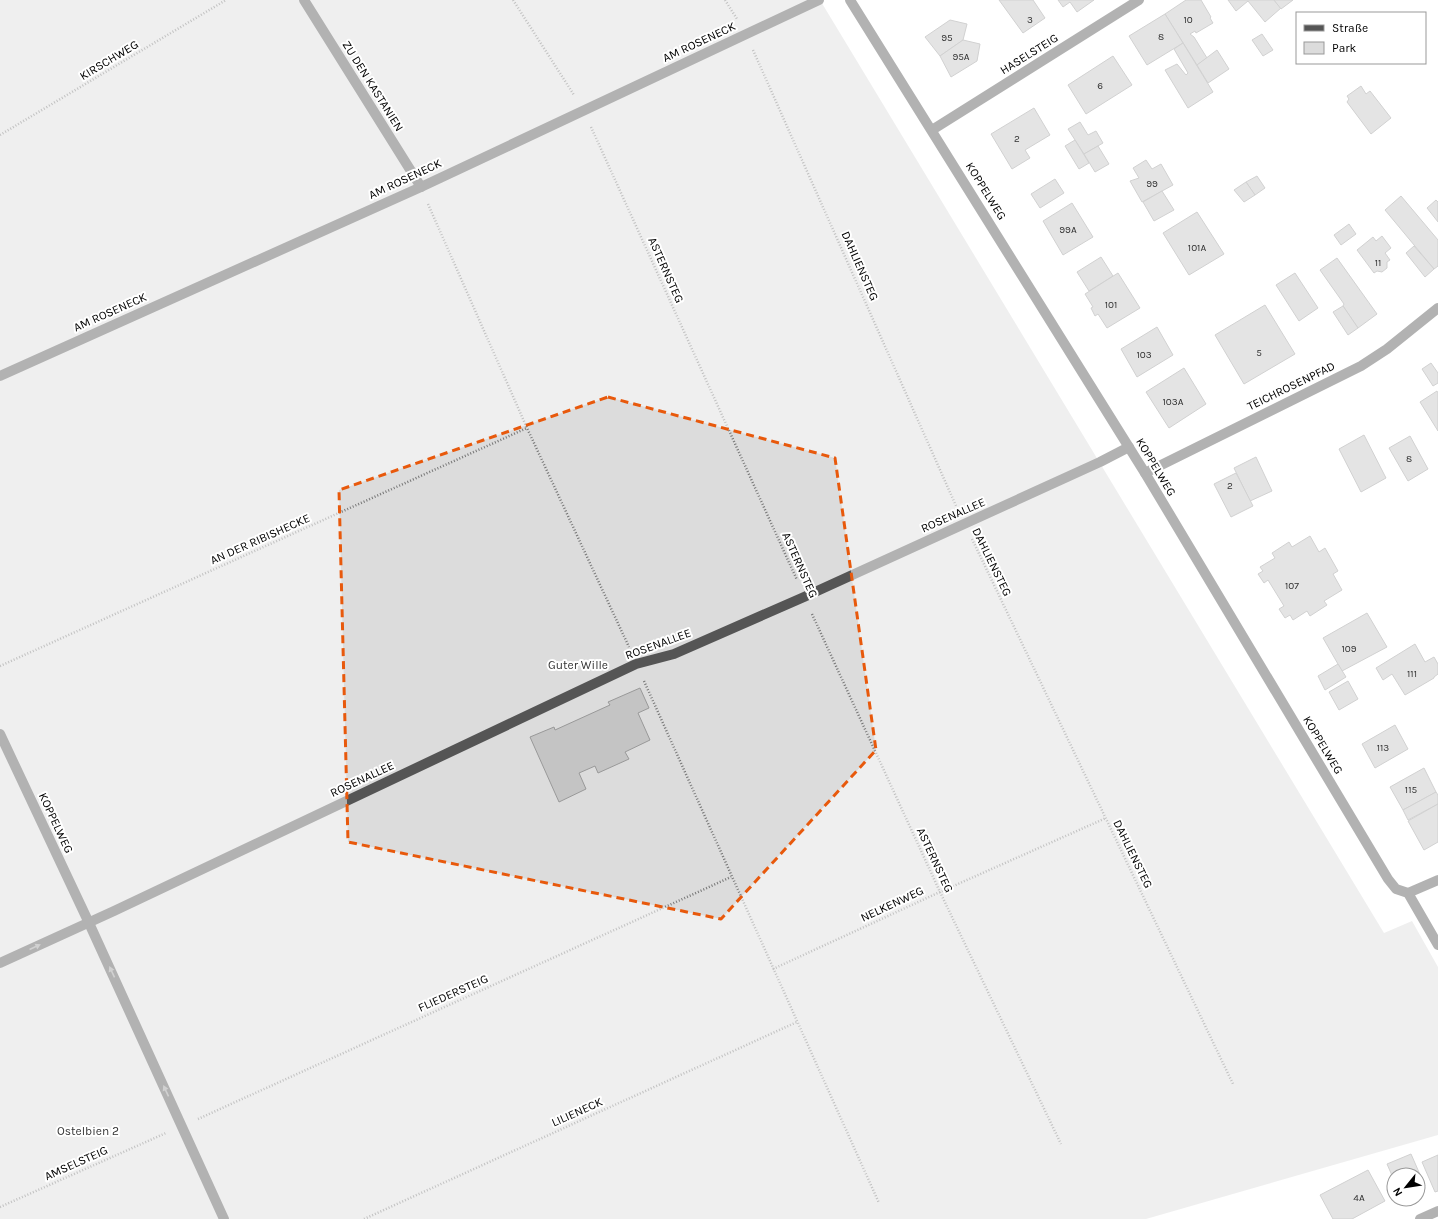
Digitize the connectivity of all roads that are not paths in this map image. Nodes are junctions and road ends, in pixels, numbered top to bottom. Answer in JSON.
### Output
{"nodes":[{"id":1,"x":304,"y":0,"type":"edge"},
{"id":2,"x":819,"y":0,"type":"edge"},
{"id":3,"x":850,"y":0,"type":"edge"},
{"id":4,"x":1139,"y":0,"type":"edge"},
{"id":5,"x":932,"y":130,"type":"junction"},
{"id":6,"x":421,"y":187,"type":"junction"},
{"id":7,"x":1438,"y":308,"type":"edge"},
{"id":8,"x":0,"y":376,"type":"edge"},
{"id":9,"x":1129,"y":447,"type":"junction"},
{"id":10,"x":1145,"y":473,"type":"junction"},
{"id":11,"x":0,"y":734,"type":"edge"},
{"id":12,"x":1438,"y":880,"type":"edge"},
{"id":13,"x":1408,"y":894,"type":"junction"},
{"id":14,"x":89,"y":922,"type":"junction"},
{"id":15,"x":1438,"y":945,"type":"edge"},
{"id":16,"x":0,"y":963,"type":"edge"},
{"id":17,"x":1438,"y":1211,"type":"edge"},
{"id":18,"x":224,"y":1219,"type":"edge"},
{"id":19,"x":1420,"y":1219,"type":"edge"}],
"edges":[{"from":1,"to":6,"type":"street","name":"ZU DEN KASTANIEN"},
{"from":2,"to":6,"type":"street","name":"AM ROSENECK"},
{"from":3,"to":5,"type":"street","name":"KOPPELWEG"},
{"from":4,"to":5,"type":"street","name":"HASELSTEIG"},
{"from":5,"to":9,"type":"street","name":"KOPPELWEG"},
{"from":6,"to":8,"type":"street","name":"AM ROSENECK"},
{"from":7,"to":10,"type":"street","name":"TEICHROSENPFAD"},
{"from":9,"to":10,"type":"street","name":"KOPPELWEG"},
{"from":9,"to":14,"type":"street","name":"ROSENALLEE"},
{"from":10,"to":13,"type":"street","name":"KOPPELWEG"},
{"from":11,"to":14,"type":"street","name":"KOPPELWEG"},
{"from":12,"to":13,"type":"street"},
{"from":13,"to":15,"type":"street","name":"KOPPELWEG"},
{"from":16,"to":14,"type":"street","name":"ROSENALLEE","one_way":true},
{"from":18,"to":14,"type":"street","name":"KOPPELWEG","one_way":true},
{"from":17,"to":19,"type":"street"}]}
